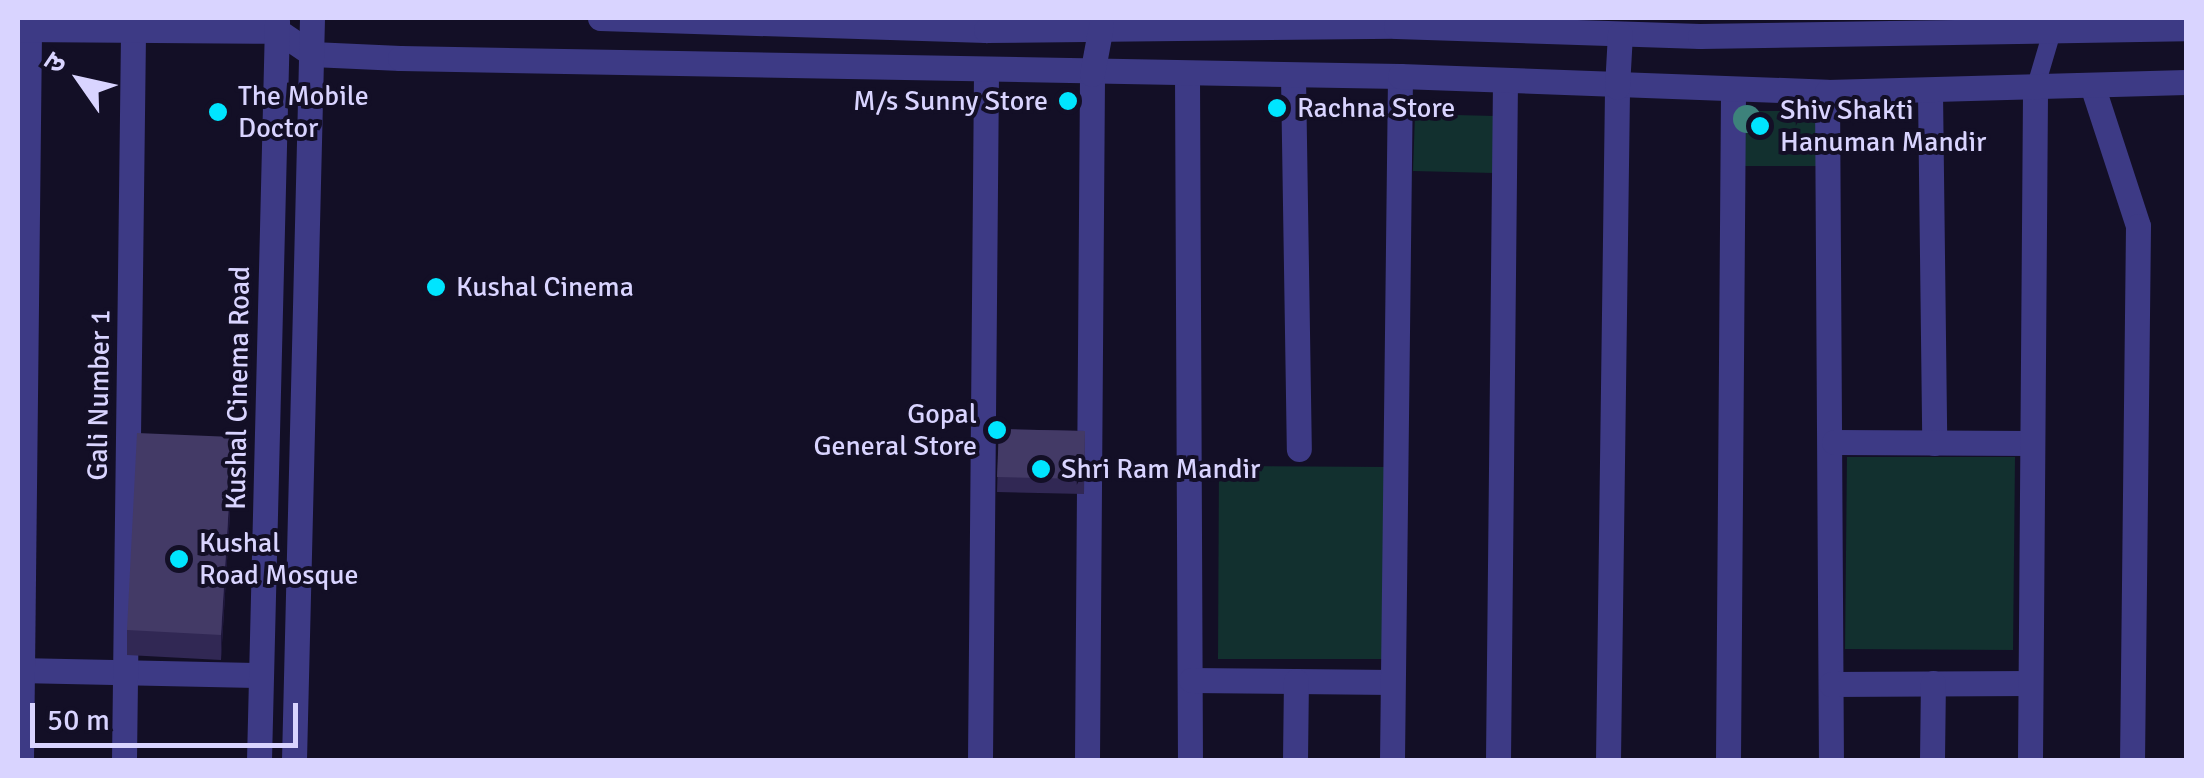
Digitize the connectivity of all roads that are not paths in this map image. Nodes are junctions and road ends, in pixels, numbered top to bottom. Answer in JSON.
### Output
{"nodes":[{"id":1,"x":312,"y":18,"type":"edge"},
{"id":2,"x":600,"y":18,"type":"edge"},
{"id":3,"x":666,"y":18,"type":"edge"},
{"id":4,"x":778,"y":19,"type":"edge"},
{"id":5,"x":876,"y":20,"type":"edge"},
{"id":6,"x":285,"y":22,"type":"edge"},
{"id":7,"x":1101,"y":22,"type":"edge"},
{"id":8,"x":1397,"y":22,"type":"edge"},
{"id":9,"x":1194,"y":23,"type":"edge"},
{"id":10,"x":986,"y":24,"type":"edge"},
{"id":11,"x":1304,"y":24,"type":"edge"},
{"id":12,"x":2013,"y":24,"type":"edge"},
{"id":13,"x":2056,"y":24,"type":"edge"},
{"id":14,"x":1512,"y":25,"type":"edge"},
{"id":15,"x":1620,"y":26,"type":"edge"},
{"id":16,"x":1786,"y":26,"type":"edge"},
{"id":17,"x":2186,"y":28,"type":"edge"},
{"id":18,"x":23,"y":29,"type":"edge"},
{"id":19,"x":133,"y":30,"type":"junction"},
{"id":20,"x":312,"y":54,"type":"junction"},
{"id":21,"x":664,"y":65,"type":"junction"},
{"id":22,"x":986,"y":72,"type":"junction"},
{"id":23,"x":1092,"y":74,"type":"junction"},
{"id":24,"x":1187,"y":76,"type":"junction"},
{"id":25,"x":1400,"y":76,"type":"junction"},
{"id":26,"x":1293,"y":77,"type":"junction"},
{"id":27,"x":1505,"y":82,"type":"junction"},
{"id":28,"x":2186,"y":82,"type":"edge"},
{"id":29,"x":2092,"y":85,"type":"junction"},
{"id":30,"x":1617,"y":87,"type":"junction"},
{"id":31,"x":2035,"y":89,"type":"junction"},
{"id":32,"x":1733,"y":90,"type":"junction"},
{"id":33,"x":1827,"y":92,"type":"junction"},
{"id":34,"x":1930,"y":92,"type":"junction"},
{"id":35,"x":21,"y":422,"type":"edge"},
{"id":36,"x":1834,"y":442,"type":"junction"},
{"id":37,"x":1934,"y":442,"type":"junction"},
{"id":38,"x":2031,"y":443,"type":"junction"},
{"id":39,"x":1299,"y":449,"type":"dead end"},
{"id":40,"x":264,"y":548,"type":"junction"},
{"id":41,"x":299,"y":549,"type":"junction"},
{"id":42,"x":20,"y":670,"type":"edge"},
{"id":43,"x":125,"y":672,"type":"junction"},
{"id":44,"x":261,"y":675,"type":"junction"},
{"id":45,"x":296,"y":678,"type":"junction"},
{"id":46,"x":1191,"y":680,"type":"junction"},
{"id":47,"x":1296,"y":680,"type":"junction"},
{"id":48,"x":1392,"y":682,"type":"junction"},
{"id":49,"x":2030,"y":682,"type":"junction"},
{"id":50,"x":1933,"y":683,"type":"junction"},
{"id":51,"x":1831,"y":684,"type":"junction"},
{"id":52,"x":21,"y":760,"type":"edge"},
{"id":53,"x":124,"y":760,"type":"edge"},
{"id":54,"x":259,"y":760,"type":"edge"},
{"id":55,"x":294,"y":760,"type":"edge"},
{"id":56,"x":980,"y":760,"type":"edge"},
{"id":57,"x":1087,"y":760,"type":"edge"},
{"id":58,"x":1190,"y":760,"type":"edge"},
{"id":59,"x":1295,"y":760,"type":"edge"},
{"id":60,"x":1392,"y":760,"type":"edge"},
{"id":61,"x":1498,"y":760,"type":"edge"},
{"id":62,"x":1608,"y":760,"type":"edge"},
{"id":63,"x":1728,"y":760,"type":"edge"},
{"id":64,"x":1830,"y":760,"type":"edge"},
{"id":65,"x":1932,"y":760,"type":"edge"},
{"id":66,"x":2030,"y":760,"type":"edge"},
{"id":67,"x":2132,"y":760,"type":"edge"}],
"edges":[{"from":1,"to":20,"type":"street"},
{"from":2,"to":3,"type":"street"},
{"from":3,"to":4,"type":"street"},
{"from":3,"to":21,"type":"street"},
{"from":4,"to":5,"type":"street"},
{"from":5,"to":10,"type":"street"},
{"from":6,"to":19,"type":"street"},
{"from":6,"to":20,"type":"street"},
{"from":6,"to":40,"type":"street","name":"Kushal Cinema Road"},
{"from":7,"to":9,"type":"street"},
{"from":7,"to":10,"type":"street"},
{"from":7,"to":23,"type":"street"},
{"from":8,"to":11,"type":"street"},
{"from":8,"to":14,"type":"street"},
{"from":9,"to":11,"type":"street"},
{"from":10,"to":22,"type":"street"},
{"from":12,"to":13,"type":"street"},
{"from":12,"to":16,"type":"street"},
{"from":13,"to":17,"type":"street"},
{"from":13,"to":31,"type":"lane"},
{"from":14,"to":15,"type":"street"},
{"from":15,"to":16,"type":"street"},
{"from":15,"to":30,"type":"street"},
{"from":18,"to":19,"type":"street"},
{"from":18,"to":35,"type":"street"},
{"from":19,"to":43,"type":"street","name":"Gali Number 1"},
{"from":20,"to":21,"type":"street"},
{"from":20,"to":41,"type":"street"},
{"from":21,"to":22,"type":"street"},
{"from":22,"to":23,"type":"street"},
{"from":22,"to":56,"type":"street"},
{"from":23,"to":24,"type":"street"},
{"from":23,"to":57,"type":"street"},
{"from":24,"to":26,"type":"street"},
{"from":24,"to":46,"type":"street"},
{"from":25,"to":26,"type":"street"},
{"from":25,"to":27,"type":"street"},
{"from":25,"to":48,"type":"street"},
{"from":26,"to":39,"type":"street"},
{"from":27,"to":30,"type":"street"},
{"from":27,"to":61,"type":"street"},
{"from":28,"to":29,"type":"street"},
{"from":29,"to":31,"type":"street"},
{"from":29,"to":67,"type":"street"},
{"from":30,"to":32,"type":"street"},
{"from":30,"to":62,"type":"street"},
{"from":31,"to":34,"type":"street"},
{"from":31,"to":38,"type":"street"},
{"from":32,"to":33,"type":"street"},
{"from":32,"to":63,"type":"street"},
{"from":33,"to":34,"type":"street"},
{"from":33,"to":36,"type":"street"},
{"from":34,"to":37,"type":"street"},
{"from":35,"to":42,"type":"street"},
{"from":36,"to":37,"type":"street"},
{"from":36,"to":51,"type":"street"},
{"from":37,"to":38,"type":"street"},
{"from":38,"to":49,"type":"street"},
{"from":40,"to":41,"type":"street"},
{"from":40,"to":44,"type":"street","name":"Kushal Cinema Road"},
{"from":41,"to":45,"type":"street"},
{"from":42,"to":43,"type":"street"},
{"from":42,"to":52,"type":"street"},
{"from":43,"to":44,"type":"street"},
{"from":43,"to":53,"type":"street","name":"Gali Number 1"},
{"from":44,"to":45,"type":"street"},
{"from":44,"to":54,"type":"street","name":"Kushal Cinema Road"},
{"from":45,"to":55,"type":"street"},
{"from":46,"to":47,"type":"street"},
{"from":46,"to":58,"type":"street"},
{"from":47,"to":48,"type":"street"},
{"from":47,"to":59,"type":"street"},
{"from":48,"to":60,"type":"street"},
{"from":49,"to":50,"type":"street"},
{"from":49,"to":66,"type":"street"},
{"from":50,"to":51,"type":"street"},
{"from":50,"to":65,"type":"street"},
{"from":51,"to":64,"type":"street"}]}
